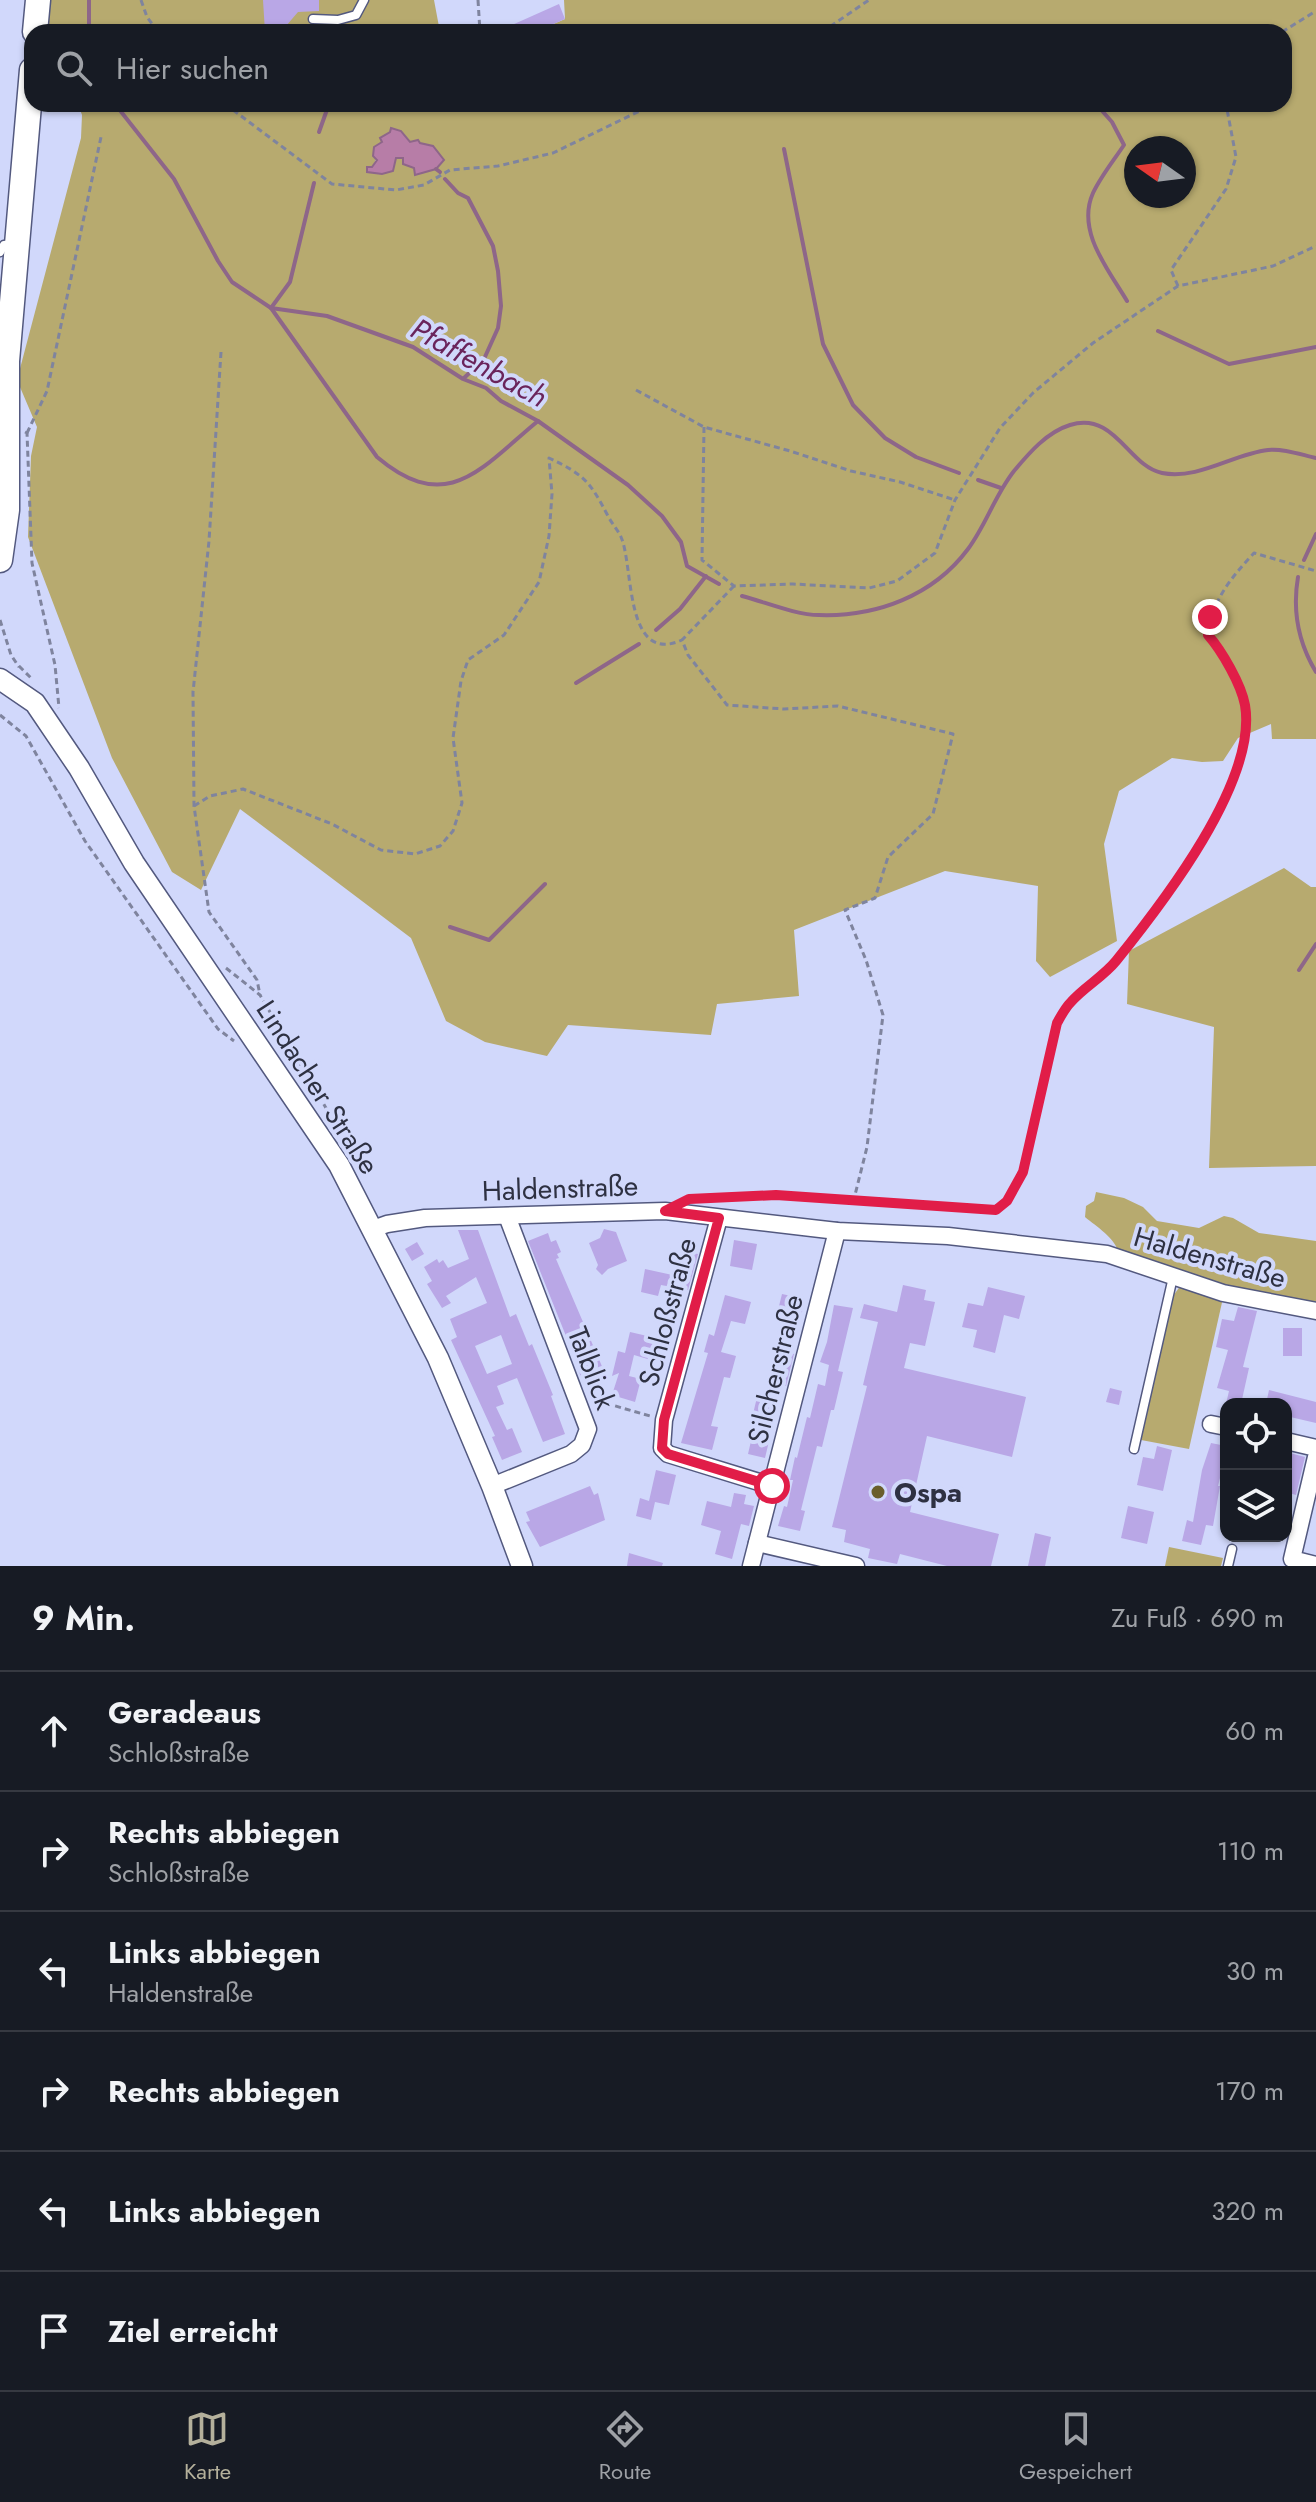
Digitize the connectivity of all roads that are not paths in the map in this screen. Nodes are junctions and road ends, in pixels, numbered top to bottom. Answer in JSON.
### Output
{"nodes":[{"id":1,"x":38,"y":0,"type":"edge"},
{"id":2,"x":364,"y":0,"type":"edge"},
{"id":3,"x":313,"y":19,"type":"dead end"},
{"id":4,"x":36,"y":24,"type":"edge"},
{"id":5,"x":27,"y":112,"type":"edge"},
{"id":6,"x":9,"y":248,"type":"edge"},
{"id":7,"x":0,"y":560,"type":"edge"},
{"id":8,"x":0,"y":679,"type":"edge"},
{"id":9,"x":507,"y":1216,"type":"junction"},
{"id":10,"x":719,"y":1218,"type":"junction"},
{"id":11,"x":373,"y":1229,"type":"junction"},
{"id":12,"x":837,"y":1231,"type":"junction"},
{"id":13,"x":1173,"y":1277,"type":"junction"},
{"id":14,"x":1316,"y":1311,"type":"edge"},
{"id":15,"x":1292,"y":1442,"type":"edge"},
{"id":16,"x":1316,"y":1448,"type":"edge"},
{"id":17,"x":1134,"y":1449,"type":"dead end"},
{"id":18,"x":1316,"y":1457,"type":"edge"},
{"id":19,"x":492,"y":1486,"type":"junction"},
{"id":20,"x":772,"y":1486,"type":"junction"},
{"id":21,"x":757,"y":1543,"type":"junction"},
{"id":22,"x":1232,"y":1549,"type":"dead end"},
{"id":23,"x":1316,"y":1565,"type":"edge"},
{"id":24,"x":522,"y":1566,"type":"edge"},
{"id":25,"x":751,"y":1566,"type":"edge"},
{"id":26,"x":856,"y":1566,"type":"edge"},
{"id":27,"x":1228,"y":1566,"type":"edge"}],
"edges":[{"from":1,"to":4,"type":"main road"},
{"from":2,"to":3,"type":"lane"},
{"from":5,"to":6,"type":"main road"},
{"from":6,"to":7,"type":"main road"},
{"from":8,"to":11,"type":"street","name":"Lindacher Straße"},
{"from":9,"to":10,"type":"street","name":"Haldenstraße"},
{"from":9,"to":11,"type":"street","name":"Haldenstraße"},
{"from":9,"to":19,"type":"street","name":"Talblick"},
{"from":10,"to":12,"type":"street","name":"Haldenstraße"},
{"from":10,"to":20,"type":"street","name":"Schloßstraße"},
{"from":11,"to":19,"type":"street","name":"Lindacher Straße"},
{"from":12,"to":13,"type":"street","name":"Haldenstraße"},
{"from":12,"to":20,"type":"street","name":"Silcherstraße"},
{"from":13,"to":14,"type":"street","name":"Haldenstraße"},
{"from":13,"to":17,"type":"lane"},
{"from":15,"to":16,"type":"street"},
{"from":18,"to":23,"type":"street"},
{"from":19,"to":24,"type":"street","name":"Lindacher Straße"},
{"from":20,"to":21,"type":"street","name":"Silcherstraße"},
{"from":21,"to":25,"type":"street","name":"Silcherstraße"},
{"from":21,"to":26,"type":"street"},
{"from":22,"to":27,"type":"lane"}]}
